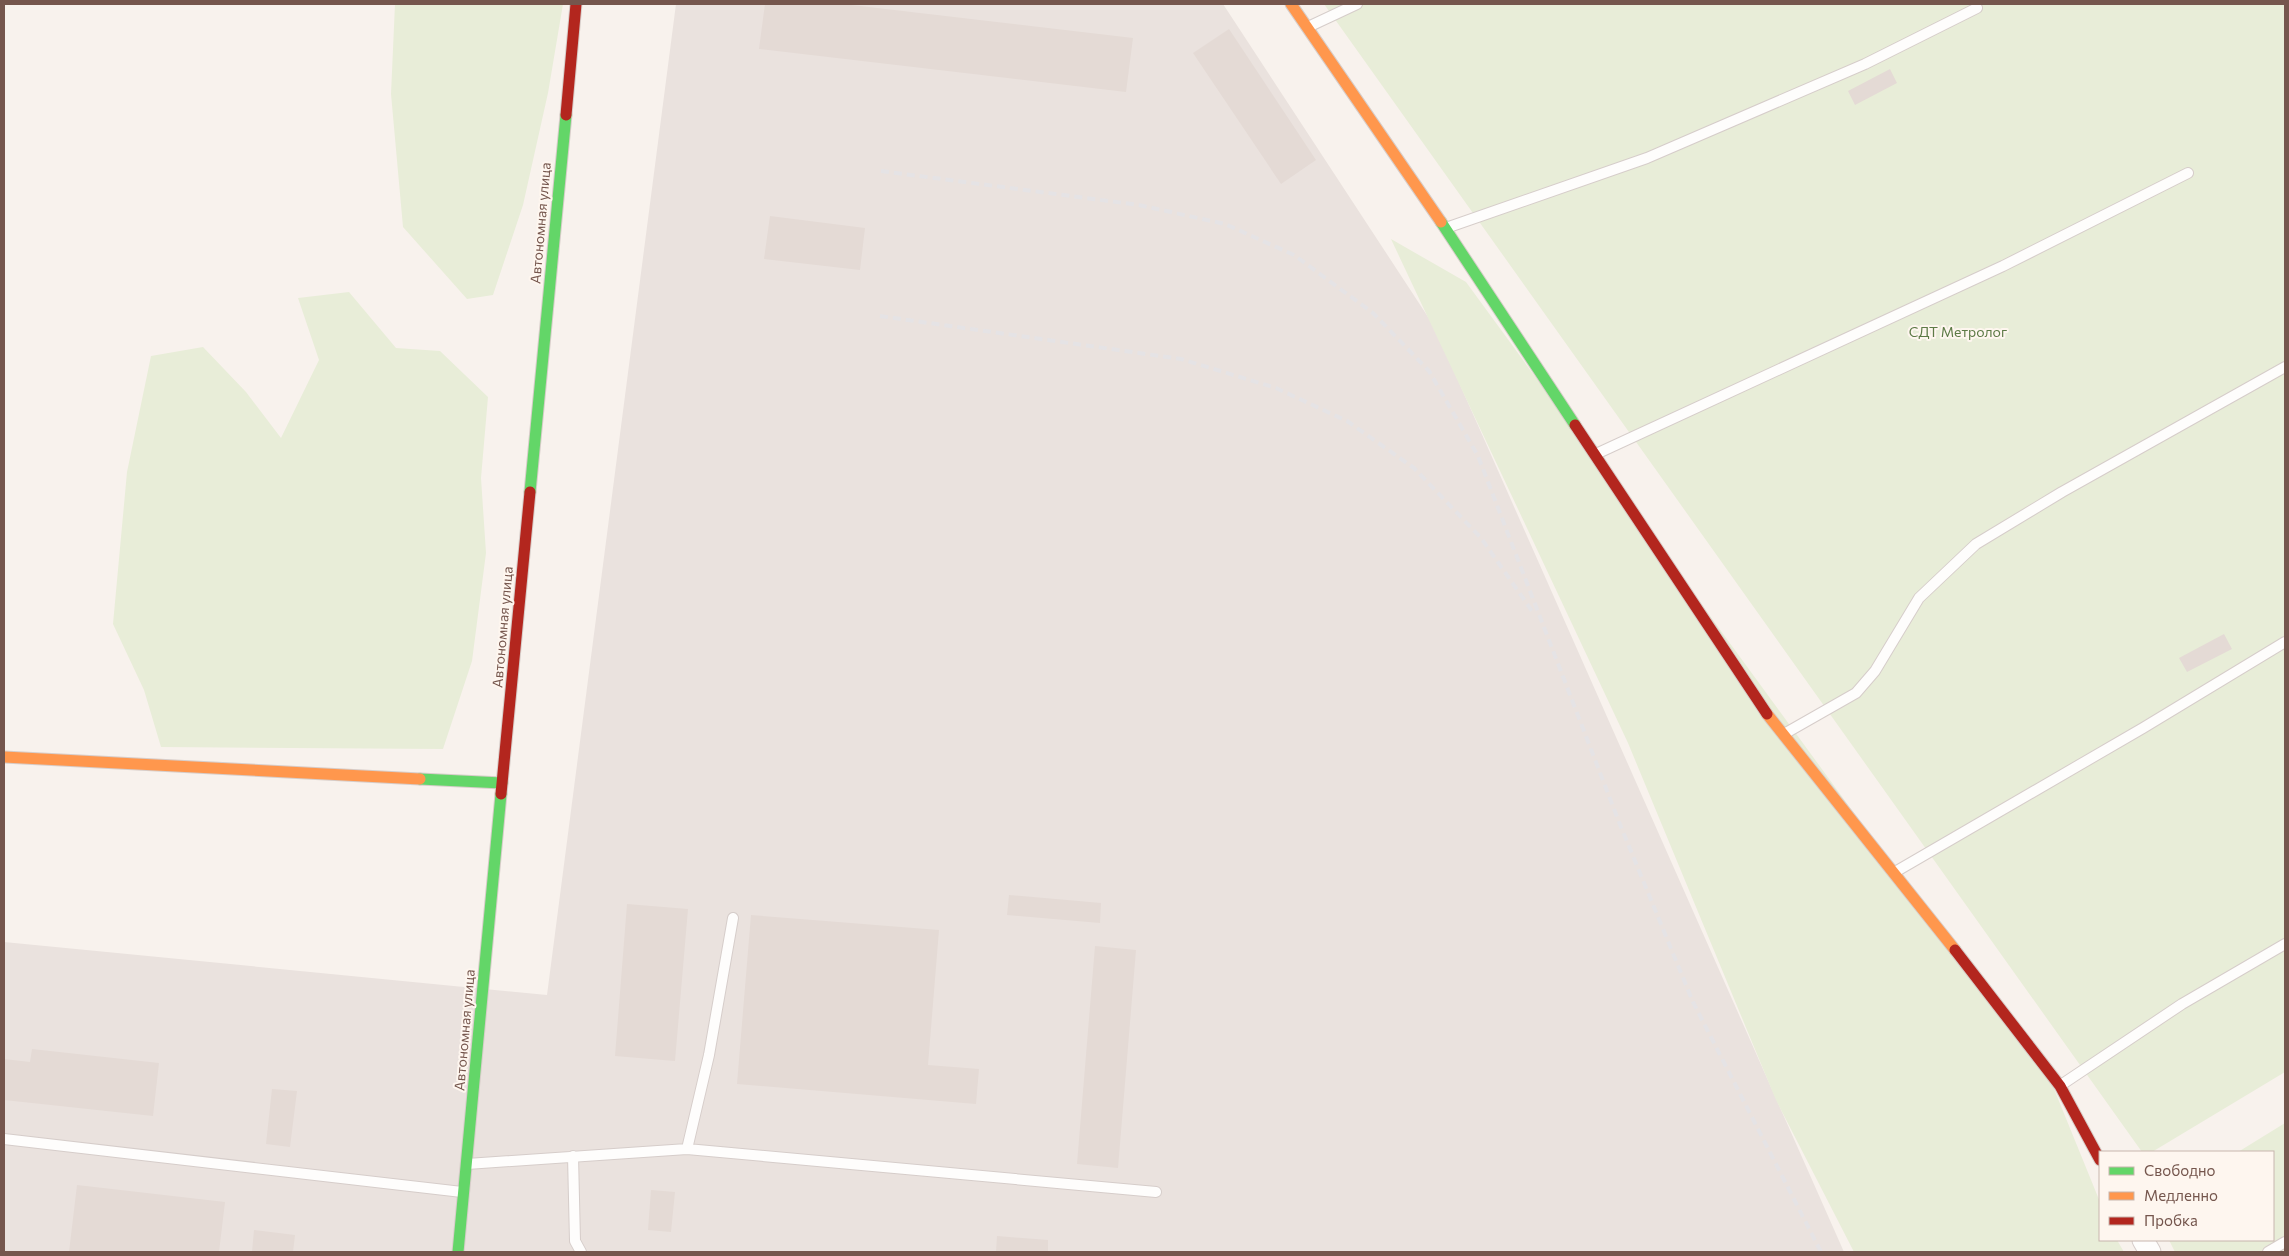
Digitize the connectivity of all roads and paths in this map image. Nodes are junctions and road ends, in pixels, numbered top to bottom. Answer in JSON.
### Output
{"nodes":[{"id":1,"x":576,"y":4,"type":"edge"},
{"id":2,"x":1291,"y":4,"type":"edge"},
{"id":3,"x":1357,"y":4,"type":"edge"},
{"id":4,"x":1977,"y":8,"type":"dead end"},
{"id":5,"x":1307,"y":27,"type":"junction"},
{"id":6,"x":2188,"y":173,"type":"dead end"},
{"id":7,"x":1445,"y":228,"type":"junction"},
{"id":8,"x":2285,"y":367,"type":"edge"},
{"id":9,"x":1595,"y":454,"type":"junction"},
{"id":10,"x":2285,"y":642,"type":"edge"},
{"id":11,"x":1783,"y":734,"type":"junction"},
{"id":12,"x":4,"y":757,"type":"edge"},
{"id":13,"x":502,"y":783,"type":"junction"},
{"id":14,"x":1894,"y":873,"type":"junction"},
{"id":15,"x":733,"y":918,"type":"dead end"},
{"id":16,"x":2285,"y":944,"type":"edge"},
{"id":17,"x":2060,"y":1086,"type":"junction"},
{"id":18,"x":4,"y":1139,"type":"edge"},
{"id":19,"x":687,"y":1149,"type":"junction"},
{"id":20,"x":573,"y":1156,"type":"junction"},
{"id":21,"x":2099,"y":1158,"type":"edge"},
{"id":22,"x":466,"y":1164,"type":"junction"},
{"id":23,"x":1156,"y":1192,"type":"dead end"},
{"id":24,"x":463,"y":1193,"type":"junction"},
{"id":25,"x":2144,"y":1241,"type":"edge"},
{"id":26,"x":2285,"y":1242,"type":"edge"},
{"id":27,"x":458,"y":1252,"type":"edge"},
{"id":28,"x":581,"y":1252,"type":"edge"},
{"id":29,"x":2150,"y":1252,"type":"edge"},
{"id":30,"x":2268,"y":1252,"type":"edge"}],
"edges":[{"from":1,"to":13,"type":"street","name":"Автономная улица"},
{"from":2,"to":5,"type":"street"},
{"from":3,"to":5,"type":"lane"},
{"from":4,"to":7,"type":"lane"},
{"from":5,"to":7,"type":"street"},
{"from":6,"to":9,"type":"lane"},
{"from":7,"to":9,"type":"street"},
{"from":8,"to":11,"type":"lane"},
{"from":9,"to":11,"type":"street"},
{"from":10,"to":14,"type":"lane"},
{"from":11,"to":14,"type":"street"},
{"from":12,"to":13,"type":"street"},
{"from":13,"to":22,"type":"street","name":"Автономная улица"},
{"from":14,"to":17,"type":"street"},
{"from":15,"to":19,"type":"lane"},
{"from":16,"to":17,"type":"lane"},
{"from":17,"to":21,"type":"street"},
{"from":18,"to":24,"type":"lane"},
{"from":19,"to":20,"type":"lane"},
{"from":19,"to":23,"type":"lane"},
{"from":20,"to":22,"type":"lane"},
{"from":20,"to":28,"type":"lane"},
{"from":22,"to":24,"type":"street","name":"Автономная улица"},
{"from":24,"to":27,"type":"street","name":"Автономная улица"},
{"from":25,"to":29,"type":"street"},
{"from":26,"to":30,"type":"lane"}]}
